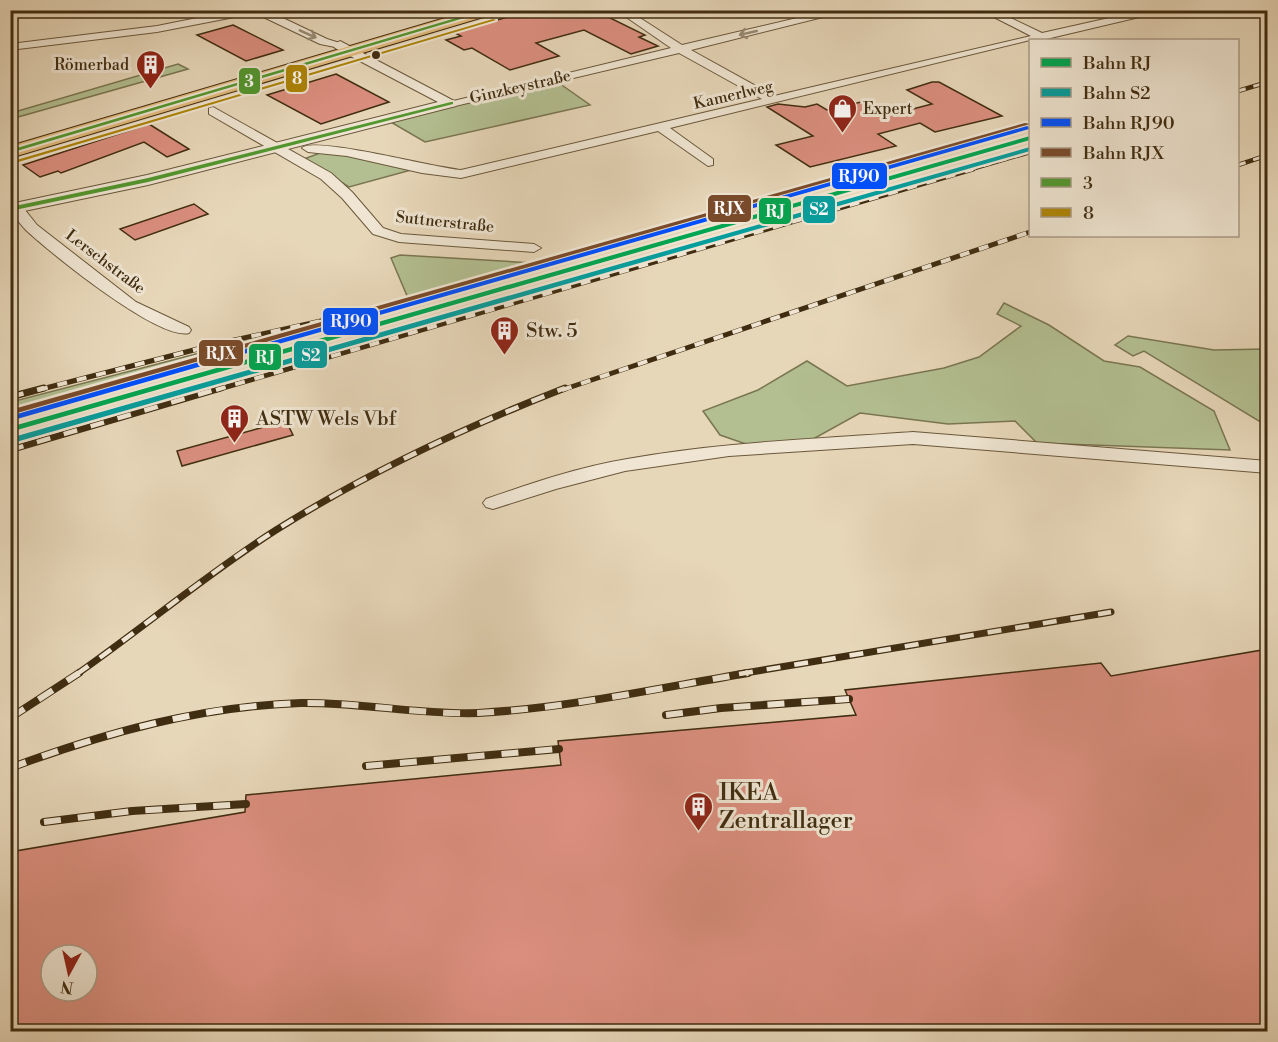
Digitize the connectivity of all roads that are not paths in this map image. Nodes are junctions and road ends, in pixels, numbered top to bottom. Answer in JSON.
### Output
{"nodes":[{"id":1,"x":256,"y":10,"type":"edge"},
{"id":2,"x":283,"y":10,"type":"edge"},
{"id":3,"x":466,"y":10,"type":"edge"},
{"id":4,"x":492,"y":10,"type":"edge"},
{"id":5,"x":662,"y":10,"type":"edge"},
{"id":6,"x":846,"y":10,"type":"edge"},
{"id":7,"x":985,"y":10,"type":"edge"},
{"id":8,"x":1164,"y":10,"type":"edge"},
{"id":9,"x":626,"y":14,"type":"edge"},
{"id":10,"x":1042,"y":37,"type":"junction"},
{"id":11,"x":1034,"y":39,"type":"edge"},
{"id":12,"x":1029,"y":40,"type":"edge"},
{"id":13,"x":10,"y":47,"type":"edge"},
{"id":14,"x":345,"y":47,"type":"junction"},
{"id":15,"x":679,"y":48,"type":"junction"},
{"id":16,"x":774,"y":101,"type":"junction"},
{"id":17,"x":451,"y":103,"type":"junction"},
{"id":18,"x":213,"y":111,"type":"dead end"},
{"id":19,"x":662,"y":128,"type":"junction"},
{"id":20,"x":10,"y":142,"type":"edge"},
{"id":21,"x":274,"y":147,"type":"junction"},
{"id":22,"x":308,"y":148,"type":"dead end"},
{"id":23,"x":10,"y":152,"type":"edge"},
{"id":24,"x":708,"y":162,"type":"dead end"},
{"id":25,"x":13,"y":208,"type":"edge"},
{"id":26,"x":534,"y":248,"type":"dead end"},
{"id":27,"x":183,"y":330,"type":"dead end"},
{"id":28,"x":1268,"y":467,"type":"edge"},
{"id":29,"x":493,"y":503,"type":"dead end"}],
"edges":[{"from":1,"to":13,"type":"street"},
{"from":1,"to":14,"type":"street","one_way":true},
{"from":2,"to":14,"type":"street"},
{"from":3,"to":14,"type":"main road"},
{"from":4,"to":14,"type":"main road"},
{"from":5,"to":9,"type":"street"},
{"from":6,"to":15,"type":"street","name":"Ginzkeystraße","one_way":true},
{"from":7,"to":10,"type":"street"},
{"from":8,"to":10,"type":"street","name":"Kamerlweg"},
{"from":9,"to":15,"type":"street"},
{"from":10,"to":11,"type":"street","name":"Kamerlweg"},
{"from":12,"to":16,"type":"street","name":"Kamerlweg"},
{"from":14,"to":17,"type":"street"},
{"from":14,"to":20,"type":"main road"},
{"from":14,"to":23,"type":"main road"},
{"from":15,"to":16,"type":"street"},
{"from":15,"to":17,"type":"street","name":"Ginzkeystraße"},
{"from":16,"to":19,"type":"street","name":"Kamerlweg"},
{"from":17,"to":21,"type":"street","name":"Ginzkeystraße"},
{"from":18,"to":21,"type":"street","name":"Suttnerstraße"},
{"from":19,"to":22,"type":"street","name":"Kamerlweg"},
{"from":19,"to":24,"type":"street"},
{"from":21,"to":25,"type":"street","name":"Ginzkeystraße"},
{"from":21,"to":26,"type":"street","name":"Suttnerstraße"},
{"from":25,"to":27,"type":"street","name":"Lerschstraße"},
{"from":28,"to":29,"type":"street"}]}
